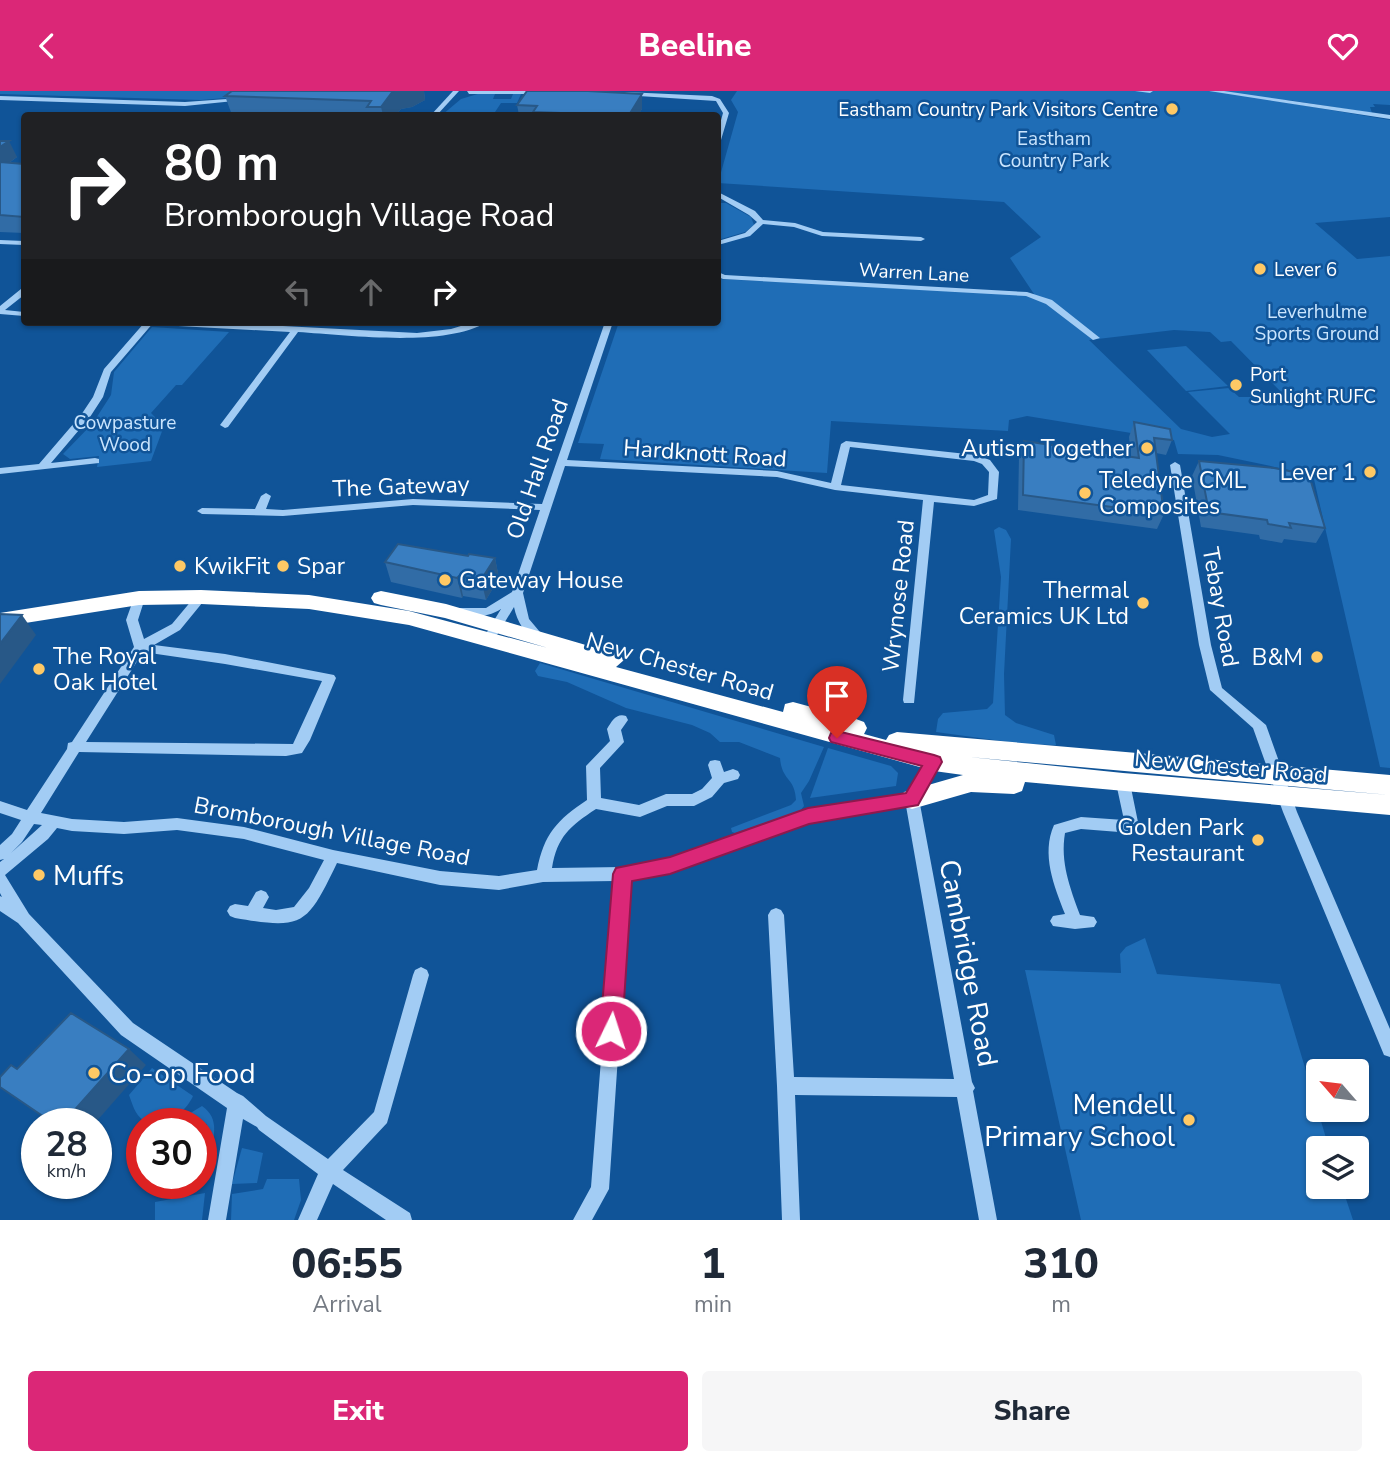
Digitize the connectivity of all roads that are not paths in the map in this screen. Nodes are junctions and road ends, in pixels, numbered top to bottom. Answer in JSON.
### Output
{"nodes":[{"id":1,"x":456,"y":91,"type":"edge"},
{"id":2,"x":494,"y":91,"type":"edge"},
{"id":3,"x":1138,"y":91,"type":"edge"},
{"id":4,"x":1150,"y":91,"type":"edge"},
{"id":5,"x":1212,"y":91,"type":"edge"},
{"id":6,"x":468,"y":92,"type":"edge"},
{"id":7,"x":552,"y":92,"type":"edge"},
{"id":8,"x":617,"y":93,"type":"edge"},
{"id":9,"x":662,"y":93,"type":"edge"},
{"id":10,"x":0,"y":98,"type":"edge"},
{"id":11,"x":247,"y":99,"type":"edge"},
{"id":12,"x":708,"y":100,"type":"junction"},
{"id":13,"x":449,"y":101,"type":"junction"},
{"id":14,"x":724,"y":111,"type":"junction"},
{"id":15,"x":437,"y":112,"type":"edge"},
{"id":16,"x":1390,"y":117,"type":"edge"},
{"id":17,"x":721,"y":126,"type":"edge"},
{"id":18,"x":721,"y":196,"type":"edge"},
{"id":19,"x":761,"y":222,"type":"junction"},
{"id":20,"x":921,"y":239,"type":"dead end"},
{"id":21,"x":0,"y":242,"type":"edge"},
{"id":22,"x":721,"y":242,"type":"edge"},
{"id":23,"x":21,"y":243,"type":"edge"},
{"id":24,"x":721,"y":276,"type":"edge"},
{"id":25,"x":21,"y":294,"type":"edge"},
{"id":26,"x":0,"y":311,"type":"edge"},
{"id":27,"x":21,"y":314,"type":"edge"},
{"id":28,"x":146,"y":326,"type":"edge"},
{"id":29,"x":245,"y":326,"type":"edge"},
{"id":30,"x":355,"y":326,"type":"edge"},
{"id":31,"x":469,"y":326,"type":"edge"},
{"id":32,"x":608,"y":326,"type":"edge"},
{"id":33,"x":296,"y":330,"type":"junction"},
{"id":34,"x":351,"y":333,"type":"junction"},
{"id":35,"x":1096,"y":338,"type":"dead end"},
{"id":36,"x":225,"y":425,"type":"dead end"},
{"id":37,"x":95,"y":461,"type":"dead end"},
{"id":38,"x":560,"y":463,"type":"junction"},
{"id":39,"x":1175,"y":465,"type":"dead end"},
{"id":40,"x":43,"y":466,"type":"junction"},
{"id":41,"x":0,"y":471,"type":"edge"},
{"id":42,"x":835,"y":487,"type":"junction"},
{"id":43,"x":266,"y":496,"type":"dead end"},
{"id":44,"x":929,"y":497,"type":"junction"},
{"id":45,"x":544,"y":507,"type":"junction"},
{"id":46,"x":202,"y":511,"type":"dead end"},
{"id":47,"x":259,"y":513,"type":"junction"},
{"id":48,"x":517,"y":593,"type":"junction"},
{"id":49,"x":201,"y":597,"type":"junction"},
{"id":50,"x":139,"y":598,"type":"junction"},
{"id":51,"x":0,"y":611,"type":"edge"},
{"id":52,"x":446,"y":611,"type":"junction"},
{"id":53,"x":0,"y":620,"type":"edge"},
{"id":54,"x":489,"y":632,"type":"junction"},
{"id":55,"x":539,"y":638,"type":"junction"},
{"id":56,"x":138,"y":642,"type":"junction"},
{"id":57,"x":909,"y":699,"type":"dead end"},
{"id":58,"x":612,"y":726,"type":"dead end"},
{"id":59,"x":903,"y":743,"type":"junction"},
{"id":60,"x":74,"y":747,"type":"junction"},
{"id":61,"x":958,"y":748,"type":"junction"},
{"id":62,"x":934,"y":762,"type":"junction"},
{"id":63,"x":722,"y":773,"type":"dead end"},
{"id":64,"x":1070,"y":777,"type":"junction"},
{"id":65,"x":1123,"y":783,"type":"junction"},
{"id":66,"x":1280,"y":786,"type":"junction"},
{"id":67,"x":955,"y":787,"type":"junction"},
{"id":68,"x":912,"y":799,"type":"junction"},
{"id":69,"x":1388,"y":799,"type":"edge"},
{"id":70,"x":594,"y":803,"type":"junction"},
{"id":71,"x":0,"y":807,"type":"edge"},
{"id":72,"x":29,"y":817,"type":"junction"},
{"id":73,"x":53,"y":822,"type":"junction"},
{"id":74,"x":0,"y":854,"type":"edge"},
{"id":75,"x":333,"y":856,"type":"junction"},
{"id":76,"x":0,"y":871,"type":"edge"},
{"id":77,"x":622,"y":874,"type":"junction"},
{"id":78,"x":543,"y":875,"type":"junction"},
{"id":79,"x":0,"y":880,"type":"edge"},
{"id":80,"x":261,"y":897,"type":"dead end"},
{"id":81,"x":0,"y":903,"type":"edge"},
{"id":82,"x":235,"y":911,"type":"dead end"},
{"id":83,"x":252,"y":914,"type":"junction"},
{"id":84,"x":776,"y":915,"type":"dead end"},
{"id":85,"x":24,"y":919,"type":"junction"},
{"id":86,"x":1058,"y":921,"type":"dead end"},
{"id":87,"x":421,"y":975,"type":"dead end"},
{"id":88,"x":1390,"y":1049,"type":"edge"},
{"id":89,"x":786,"y":1086,"type":"junction"},
{"id":90,"x":966,"y":1088,"type":"junction"},
{"id":91,"x":237,"y":1103,"type":"junction"},
{"id":92,"x":262,"y":1121,"type":"joint"},
{"id":93,"x":329,"y":1171,"type":"junction"},
{"id":94,"x":217,"y":1220,"type":"edge"},
{"id":95,"x":307,"y":1220,"type":"edge"},
{"id":96,"x":403,"y":1220,"type":"edge"},
{"id":97,"x":582,"y":1220,"type":"edge"},
{"id":98,"x":791,"y":1220,"type":"edge"},
{"id":99,"x":988,"y":1220,"type":"edge"}],
"edges":[{"from":1,"to":6,"type":"street"},
{"from":1,"to":13,"type":"street"},
{"from":2,"to":6,"type":"street"},
{"from":2,"to":7,"type":"street"},
{"from":3,"to":4,"type":"street"},
{"from":5,"to":16,"type":"street"},
{"from":6,"to":13,"type":"street"},
{"from":8,"to":9,"type":"street"},
{"from":9,"to":12,"type":"street"},
{"from":10,"to":11,"type":"street"},
{"from":12,"to":14,"type":"street"},
{"from":12,"to":14,"type":"street"},
{"from":13,"to":15,"type":"street"},
{"from":14,"to":17,"type":"street"},
{"from":18,"to":19,"type":"street"},
{"from":19,"to":20,"type":"street"},
{"from":19,"to":22,"type":"street"},
{"from":21,"to":23,"type":"street"},
{"from":24,"to":35,"type":"street","name":"Warren Lane"},
{"from":25,"to":26,"type":"street"},
{"from":26,"to":27,"type":"street"},
{"from":28,"to":40,"type":"street"},
{"from":29,"to":33,"type":"street"},
{"from":30,"to":34,"type":"street"},
{"from":31,"to":34,"type":"street"},
{"from":32,"to":38,"type":"street","name":"Old Hall Road"},
{"from":33,"to":34,"type":"street"},
{"from":33,"to":36,"type":"street"},
{"from":37,"to":40,"type":"street"},
{"from":38,"to":42,"type":"street","name":"Hardknott Road"},
{"from":38,"to":45,"type":"street","name":"Old Hall Road"},
{"from":39,"to":66,"type":"street","name":"Tebay Road"},
{"from":40,"to":41,"type":"street"},
{"from":42,"to":44,"type":"street","name":"Hardknott Road"},
{"from":42,"to":44,"type":"street","name":"Hardknott Road"},
{"from":43,"to":47,"type":"street"},
{"from":44,"to":57,"type":"street","name":"Wrynose Road"},
{"from":45,"to":47,"type":"street","name":"The Gateway"},
{"from":45,"to":48,"type":"street","name":"Old Hall Road"},
{"from":46,"to":47,"type":"street","name":"The Gateway"},
{"from":48,"to":52,"type":"street"},
{"from":48,"to":54,"type":"street","name":"Old Hall Road"},
{"from":48,"to":55,"type":"street"},
{"from":49,"to":50,"type":"highway","name":"New Chester Road"},
{"from":49,"to":54,"type":"highway","name":"New Chester Road"},
{"from":49,"to":56,"type":"street"},
{"from":50,"to":53,"type":"highway","name":"New Chester Road"},
{"from":50,"to":56,"type":"street"},
{"from":51,"to":52,"type":"highway","name":"New Chester Road"},
{"from":52,"to":54,"type":"highway","name":"New Chester Road"},
{"from":54,"to":55,"type":"highway","name":"New Chester Road"},
{"from":54,"to":62,"type":"highway","name":"New Chester Road"},
{"from":55,"to":59,"type":"highway","name":"New Chester Road"},
{"from":56,"to":60,"type":"street"},
{"from":56,"to":60,"type":"street"},
{"from":58,"to":70,"type":"street"},
{"from":59,"to":61,"type":"highway","name":"New Chester Road"},
{"from":59,"to":62,"type":"highway"},
{"from":60,"to":72,"type":"street"},
{"from":61,"to":62,"type":"street"},
{"from":61,"to":66,"type":"highway","name":"New Chester Road"},
{"from":62,"to":64,"type":"highway","name":"New Chester Road"},
{"from":62,"to":67,"type":"highway"},
{"from":62,"to":68,"type":"street"},
{"from":63,"to":70,"type":"street"},
{"from":64,"to":65,"type":"highway","name":"New Chester Road"},
{"from":64,"to":67,"type":"highway"},
{"from":65,"to":66,"type":"highway","name":"New Chester Road"},
{"from":65,"to":86,"type":"street"},
{"from":66,"to":69,"type":"highway","name":"New Chester Road"},
{"from":66,"to":88,"type":"street","name":"Tebay Road"},
{"from":67,"to":68,"type":"highway"},
{"from":68,"to":77,"type":"street","name":"Bromborough Village Road"},
{"from":68,"to":90,"type":"street","name":"Cambridge Road"},
{"from":70,"to":78,"type":"street"},
{"from":71,"to":72,"type":"street","name":"Bromborough Village Road"},
{"from":72,"to":73,"type":"street","name":"Bromborough Village Road"},
{"from":72,"to":74,"type":"street"},
{"from":73,"to":75,"type":"street","name":"Bromborough Village Road"},
{"from":73,"to":76,"type":"street"},
{"from":75,"to":78,"type":"street","name":"Bromborough Village Road"},
{"from":75,"to":83,"type":"street"},
{"from":77,"to":78,"type":"street","name":"Bromborough Village Road"},
{"from":77,"to":97,"type":"street"},
{"from":79,"to":85,"type":"street"},
{"from":80,"to":83,"type":"street"},
{"from":81,"to":85,"type":"street"},
{"from":82,"to":83,"type":"street"},
{"from":84,"to":89,"type":"street"},
{"from":85,"to":91,"type":"street"},
{"from":87,"to":93,"type":"street"},
{"from":89,"to":90,"type":"street"},
{"from":89,"to":98,"type":"street"},
{"from":90,"to":99,"type":"street","name":"Cambridge Road"},
{"from":91,"to":92,"type":"street"},
{"from":91,"to":94,"type":"street"},
{"from":92,"to":93,"type":"street"},
{"from":93,"to":95,"type":"street"},
{"from":93,"to":96,"type":"street"}]}
